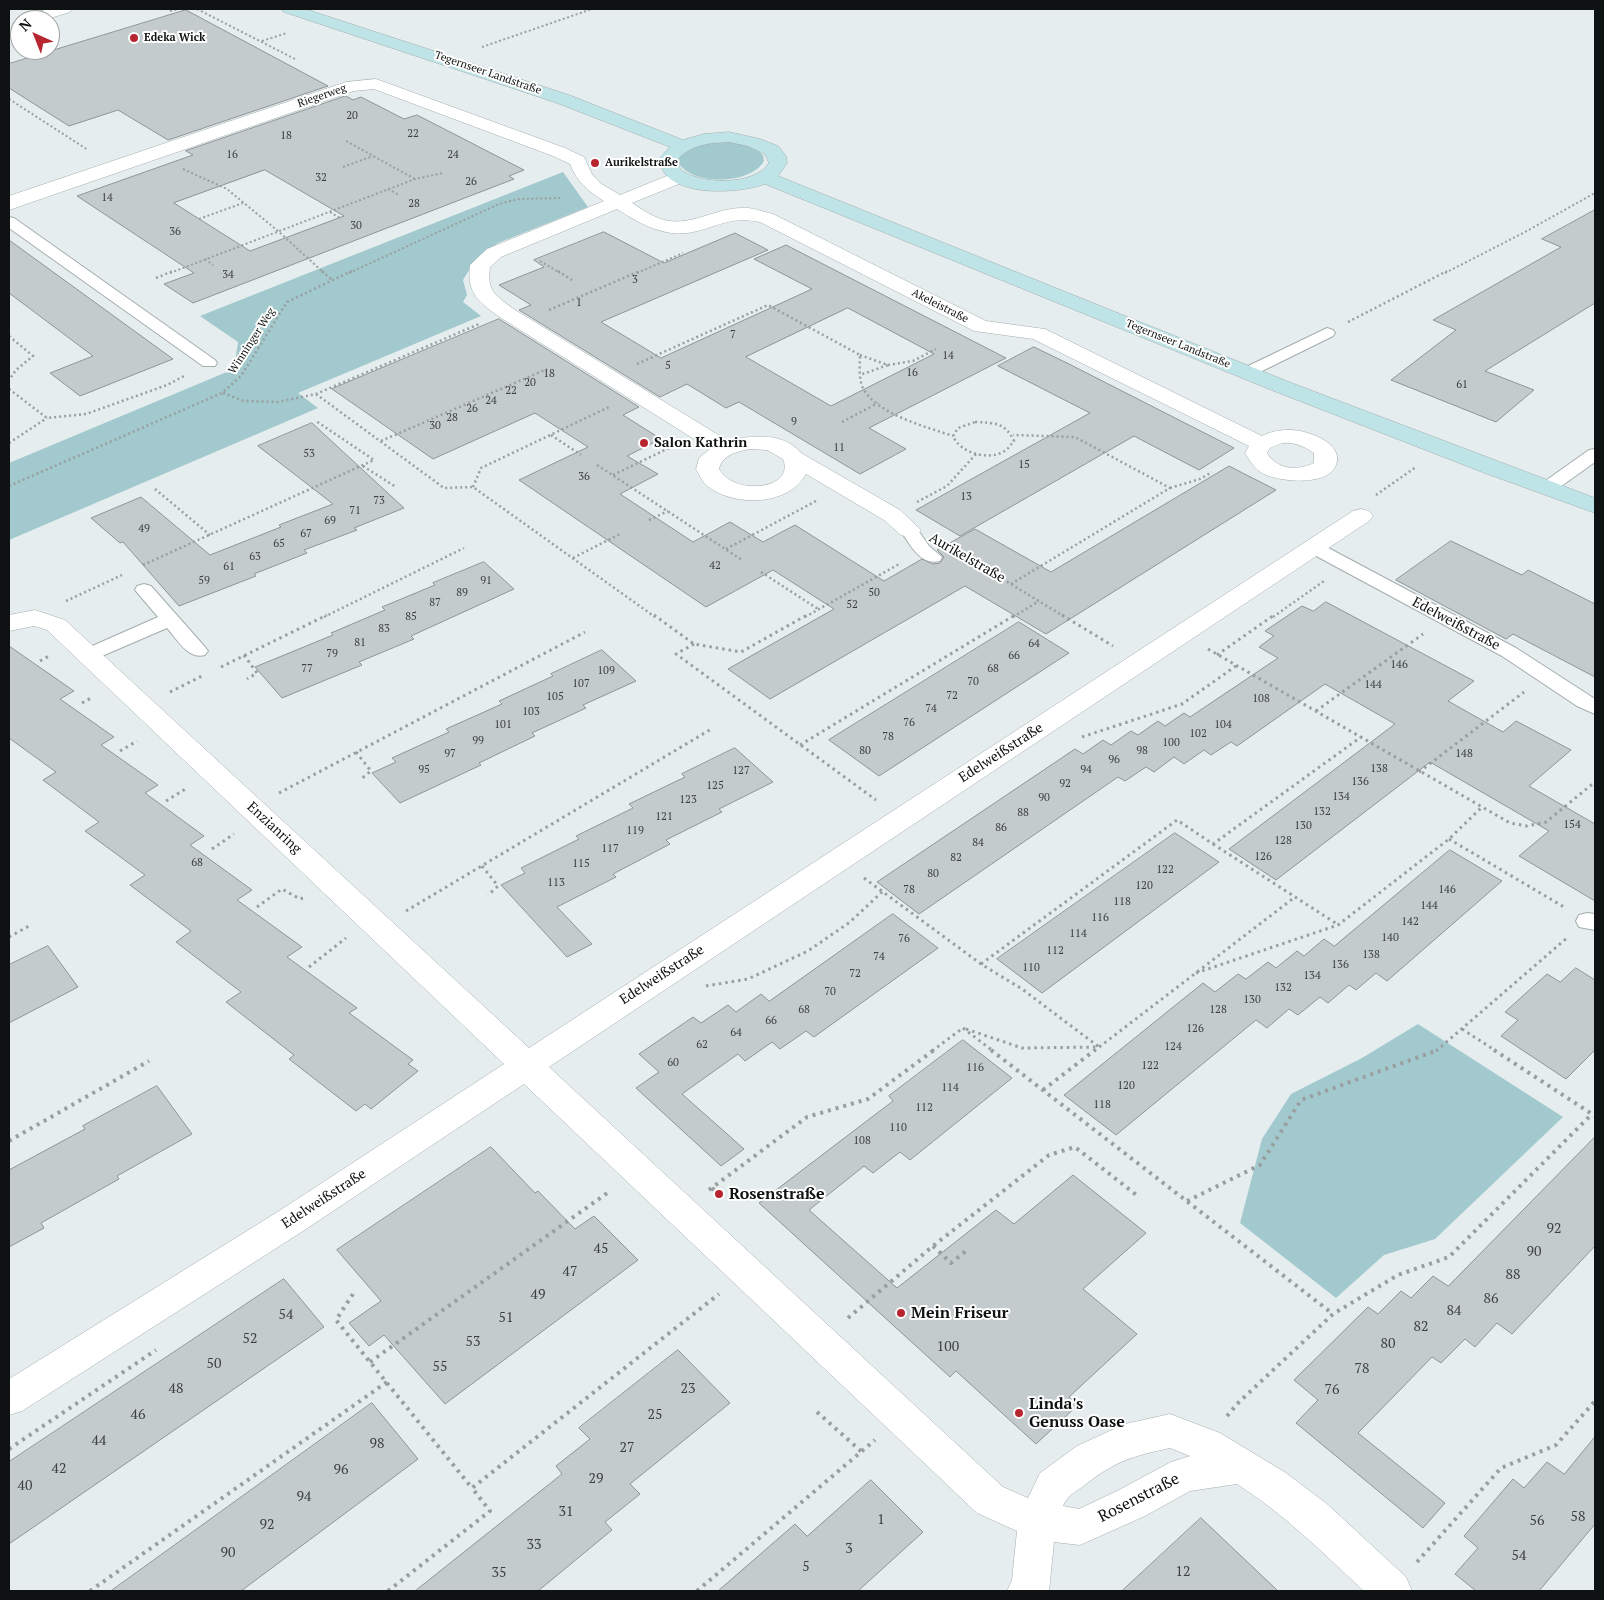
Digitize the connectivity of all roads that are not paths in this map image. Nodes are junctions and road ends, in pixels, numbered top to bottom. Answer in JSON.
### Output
{"nodes":[{"id":1,"x":290,"y":9,"type":"edge"},
{"id":2,"x":683,"y":146,"type":"junction"},
{"id":3,"x":680,"y":177,"type":"junction"},
{"id":4,"x":764,"y":177,"type":"junction"},
{"id":5,"x":618,"y":202,"type":"junction"},
{"id":6,"x":9,"y":204,"type":"edge"},
{"id":7,"x":9,"y":221,"type":"edge"},
{"id":8,"x":1327,"y":332,"type":"road end"},
{"id":9,"x":209,"y":363,"type":"dead end"},
{"id":10,"x":1248,"y":372,"type":"junction"},
{"id":11,"x":1261,"y":444,"type":"dead end"},
{"id":12,"x":724,"y":448,"type":"junction"},
{"id":13,"x":1595,"y":454,"type":"edge"},
{"id":14,"x":795,"y":458,"type":"junction"},
{"id":15,"x":1547,"y":488,"type":"junction"},
{"id":16,"x":1595,"y":506,"type":"edge"},
{"id":17,"x":1361,"y":516,"type":"road end"},
{"id":18,"x":908,"y":530,"type":"joint"},
{"id":19,"x":1313,"y":548,"type":"junction"},
{"id":20,"x":932,"y":549,"type":"road end"},
{"id":21,"x":144,"y":590,"type":"dead end"},
{"id":22,"x":170,"y":619,"type":"junction"},
{"id":23,"x":22,"y":620,"type":"edge"},
{"id":24,"x":198,"y":651,"type":"dead end"},
{"id":25,"x":88,"y":655,"type":"junction"},
{"id":26,"x":1595,"y":708,"type":"edge"},
{"id":27,"x":527,"y":1064,"type":"junction"},
{"id":28,"x":9,"y":1399,"type":"edge"},
{"id":29,"x":1241,"y":1466,"type":"junction"},
{"id":30,"x":1037,"y":1521,"type":"junction"},
{"id":31,"x":1402,"y":1580,"type":"edge"},
{"id":32,"x":1026,"y":1591,"type":"edge"}],
"edges":[{"from":1,"to":2,"type":"main road","name":"Tegernseer Landstraße"},
{"from":2,"to":3,"type":"main road"},
{"from":2,"to":4,"type":"main road"},
{"from":3,"to":4,"type":"main road"},
{"from":3,"to":5,"type":"street"},
{"from":4,"to":10,"type":"main road","name":"Tegernseer Landstraße"},
{"from":5,"to":6,"type":"street","name":"Riegerweg"},
{"from":5,"to":11,"type":"street","name":"Akeleistraße"},
{"from":5,"to":12,"type":"street"},
{"from":7,"to":9,"type":"lane"},
{"from":8,"to":10,"type":"lane"},
{"from":10,"to":15,"type":"main road","name":"Tegernseer Landstraße"},
{"from":12,"to":14,"type":"street"},
{"from":12,"to":14,"type":"street"},
{"from":13,"to":15,"type":"lane"},
{"from":14,"to":18,"type":"street"},
{"from":15,"to":16,"type":"main road","name":"Tegernseer Landstraße"},
{"from":17,"to":19,"type":"street","name":"Edelweißstraße"},
{"from":18,"to":20,"type":"lane"},
{"from":19,"to":26,"type":"lane","name":"Edelweißstraße"},
{"from":19,"to":27,"type":"street","name":"Edelweißstraße"},
{"from":21,"to":22,"type":"lane"},
{"from":22,"to":24,"type":"lane"},
{"from":22,"to":25,"type":"lane"},
{"from":23,"to":25,"type":"street","name":"Enzianring"},
{"from":25,"to":27,"type":"street","name":"Enzianring"},
{"from":27,"to":28,"type":"street","name":"Edelweißstraße"},
{"from":27,"to":30,"type":"street","name":"Rosenstraße"},
{"from":29,"to":30,"type":"street","name":"Rosenstraße"},
{"from":29,"to":30,"type":"street"},
{"from":29,"to":31,"type":"street"},
{"from":30,"to":32,"type":"street"}]}
